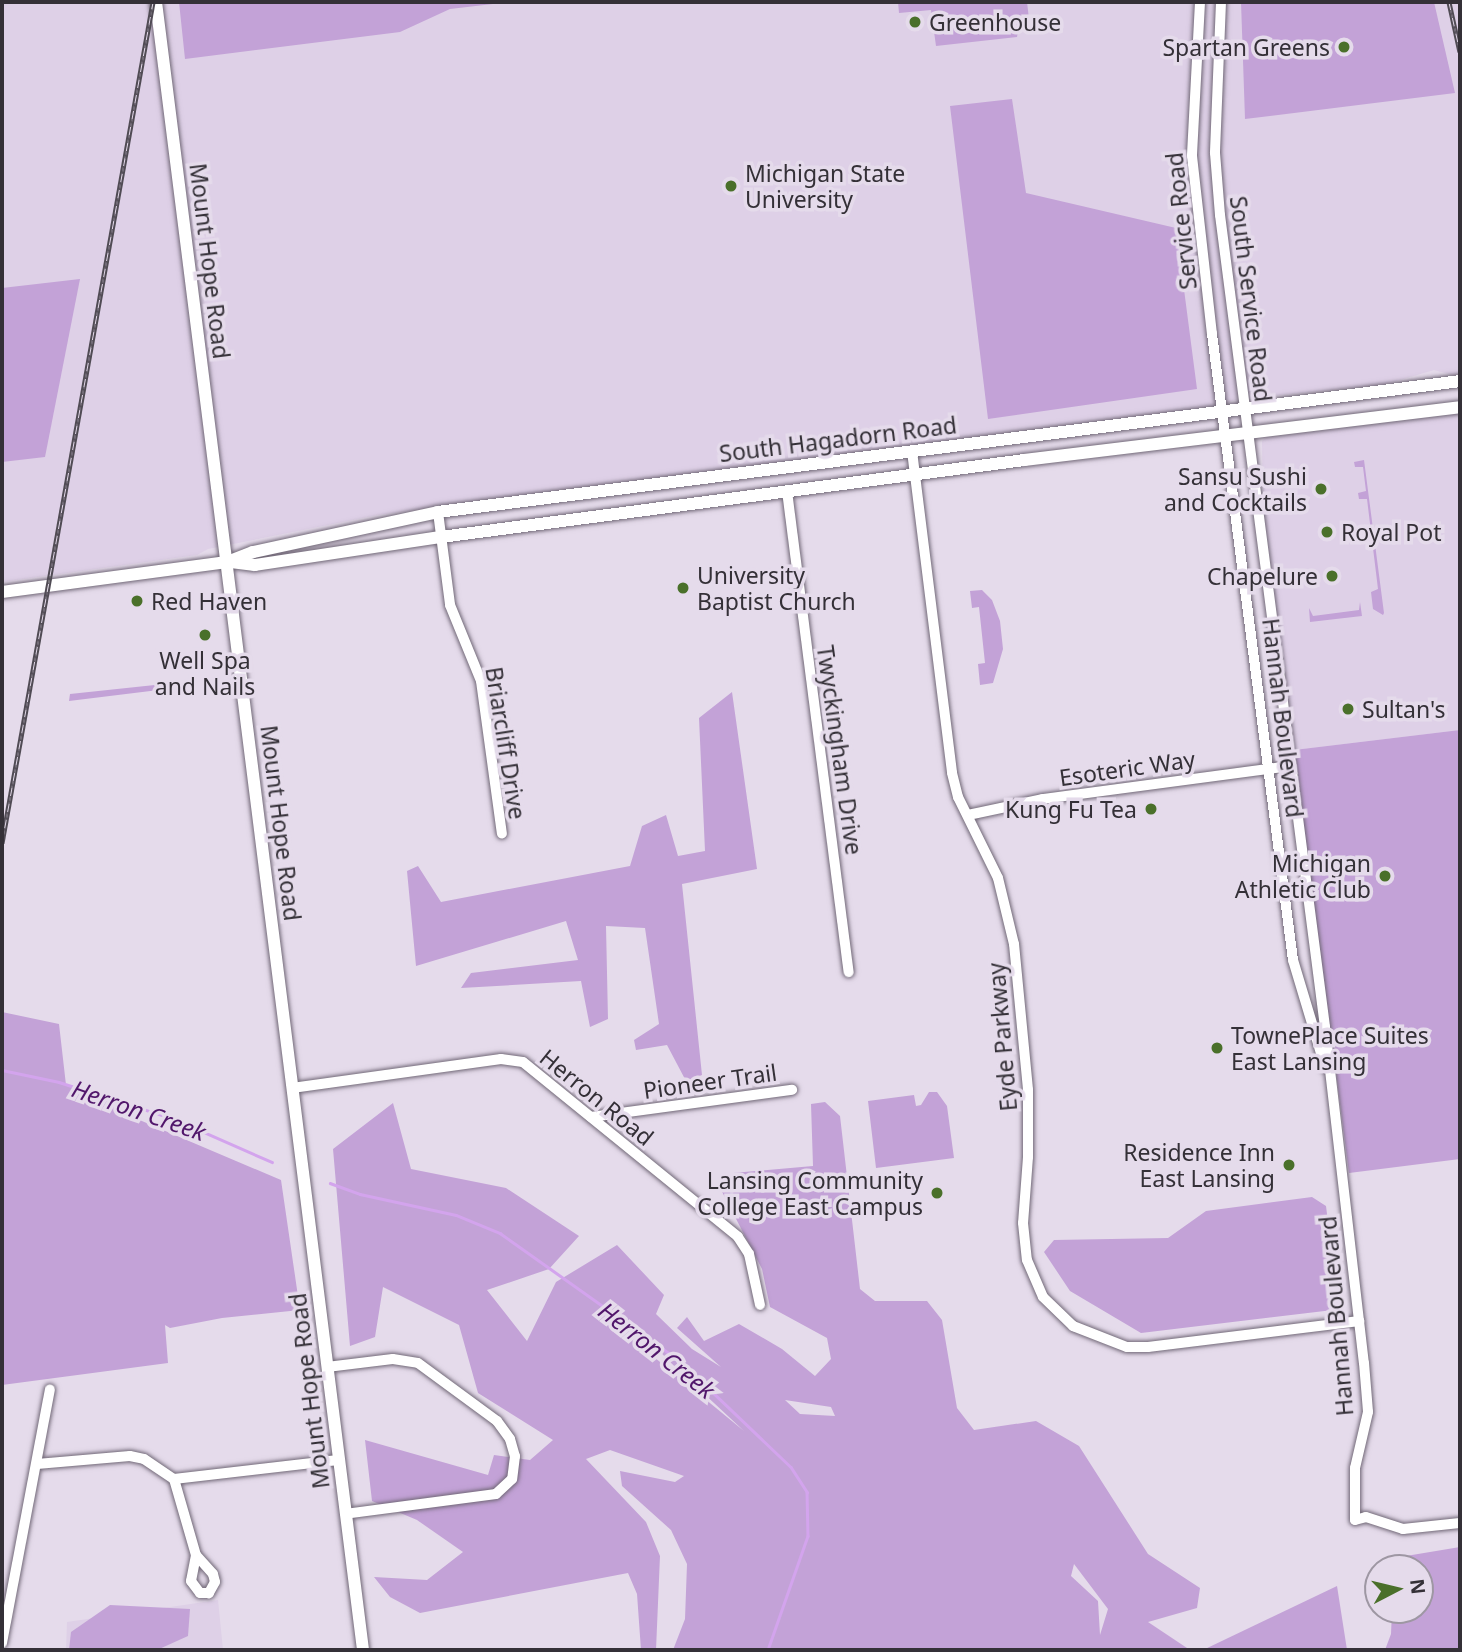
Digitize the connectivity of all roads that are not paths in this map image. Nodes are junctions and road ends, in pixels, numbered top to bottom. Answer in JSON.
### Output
{"nodes":[{"id":1,"x":156,"y":2,"type":"edge"},
{"id":2,"x":1199,"y":2,"type":"edge"},
{"id":3,"x":1221,"y":2,"type":"edge"},
{"id":4,"x":1460,"y":381,"type":"edge"},
{"id":5,"x":1245,"y":407,"type":"junction"},
{"id":6,"x":1460,"y":407,"type":"edge"},
{"id":7,"x":1224,"y":410,"type":"junction"},
{"id":8,"x":1249,"y":433,"type":"junction"},
{"id":9,"x":1031,"y":435,"type":"junction"},
{"id":10,"x":1227,"y":436,"type":"junction"},
{"id":11,"x":912,"y":451,"type":"junction"},
{"id":12,"x":1024,"y":460,"type":"junction"},
{"id":13,"x":826,"y":462,"type":"junction"},
{"id":14,"x":915,"y":474,"type":"junction"},
{"id":15,"x":829,"y":485,"type":"junction"},
{"id":16,"x":629,"y":487,"type":"junction"},
{"id":17,"x":787,"y":491,"type":"junction"},
{"id":18,"x":438,"y":512,"type":"junction"},
{"id":19,"x":629,"y":512,"type":"junction"},
{"id":20,"x":441,"y":537,"type":"junction"},
{"id":21,"x":227,"y":562,"type":"junction"},
{"id":22,"x":2,"y":592,"type":"edge"},
{"id":23,"x":1291,"y":766,"type":"junction"},
{"id":24,"x":1270,"y":769,"type":"junction"},
{"id":25,"x":968,"y":814,"type":"junction"},
{"id":26,"x":502,"y":834,"type":"dead end"},
{"id":27,"x":849,"y":972,"type":"dead end"},
{"id":28,"x":1330,"y":1084,"type":"junction"},
{"id":29,"x":292,"y":1088,"type":"junction"},
{"id":30,"x":792,"y":1090,"type":"dead end"},
{"id":31,"x":591,"y":1116,"type":"junction"},
{"id":32,"x":761,"y":1305,"type":"dead end"},
{"id":33,"x":1359,"y":1321,"type":"junction"},
{"id":34,"x":327,"y":1367,"type":"junction"},
{"id":35,"x":50,"y":1389,"type":"dead end"},
{"id":36,"x":338,"y":1460,"type":"junction"},
{"id":37,"x":37,"y":1464,"type":"junction"},
{"id":38,"x":174,"y":1479,"type":"junction"},
{"id":39,"x":345,"y":1514,"type":"junction"},
{"id":40,"x":1460,"y":1522,"type":"edge"},
{"id":41,"x":196,"y":1555,"type":"dead end"},
{"id":42,"x":2,"y":1643,"type":"edge"},
{"id":43,"x":363,"y":1650,"type":"edge"}],
"edges":[{"from":1,"to":21,"type":"street","name":"Mount Hope Road"},
{"from":2,"to":7,"type":"street","name":"Service Road"},
{"from":3,"to":5,"type":"street","name":"South Service Road"},
{"from":4,"to":5,"type":"street","name":"South Hagadorn Road"},
{"from":5,"to":7,"type":"street","name":"South Hagadorn Road"},
{"from":5,"to":8,"type":"street","name":"South Service Road"},
{"from":6,"to":8,"type":"street","name":"South Hagadorn Road"},
{"from":7,"to":9,"type":"street","name":"South Hagadorn Road"},
{"from":7,"to":10,"type":"street","name":"Service Road"},
{"from":8,"to":10,"type":"street","name":"South Hagadorn Road"},
{"from":8,"to":23,"type":"street","name":"Hannah Boulevard"},
{"from":9,"to":11,"type":"street","name":"South Hagadorn Road"},
{"from":9,"to":12,"type":"street"},
{"from":10,"to":12,"type":"street","name":"South Hagadorn Road"},
{"from":10,"to":24,"type":"street","name":"Hannah Boulevard"},
{"from":11,"to":13,"type":"street","name":"South Hagadorn Road"},
{"from":11,"to":14,"type":"street","name":"Eyde Parkway"},
{"from":12,"to":14,"type":"street","name":"South Hagadorn Road"},
{"from":13,"to":15,"type":"street"},
{"from":13,"to":16,"type":"street","name":"South Hagadorn Road"},
{"from":14,"to":15,"type":"street","name":"South Hagadorn Road"},
{"from":14,"to":25,"type":"street","name":"Eyde Parkway"},
{"from":15,"to":17,"type":"street","name":"South Hagadorn Road"},
{"from":16,"to":18,"type":"street","name":"South Hagadorn Road"},
{"from":16,"to":19,"type":"street"},
{"from":17,"to":19,"type":"street","name":"South Hagadorn Road"},
{"from":17,"to":27,"type":"street","name":"Twyckingham Drive"},
{"from":18,"to":20,"type":"street","name":"Briarcliff Drive"},
{"from":18,"to":21,"type":"street","name":"South Hagadorn Road"},
{"from":19,"to":20,"type":"street","name":"South Hagadorn Road"},
{"from":20,"to":21,"type":"street","name":"South Hagadorn Road"},
{"from":20,"to":26,"type":"street","name":"Briarcliff Drive"},
{"from":21,"to":22,"type":"street","name":"South Hagadorn Road"},
{"from":21,"to":29,"type":"street","name":"Mount Hope Road"},
{"from":23,"to":24,"type":"street","name":"Esoteric Way"},
{"from":23,"to":28,"type":"street","name":"Hannah Boulevard"},
{"from":24,"to":25,"type":"street","name":"Esoteric Way"},
{"from":24,"to":28,"type":"street","name":"Hannah Boulevard"},
{"from":25,"to":33,"type":"street","name":"Eyde Parkway"},
{"from":28,"to":33,"type":"street","name":"Hannah Boulevard"},
{"from":29,"to":31,"type":"street","name":"Herron Road"},
{"from":29,"to":34,"type":"street","name":"Mount Hope Road"},
{"from":30,"to":31,"type":"street","name":"Pioneer Trail"},
{"from":31,"to":32,"type":"street","name":"Herron Road"},
{"from":33,"to":40,"type":"street","name":"Hannah Boulevard"},
{"from":34,"to":36,"type":"street","name":"Mount Hope Road"},
{"from":34,"to":39,"type":"street"},
{"from":35,"to":37,"type":"street"},
{"from":36,"to":38,"type":"street"},
{"from":36,"to":39,"type":"street","name":"Mount Hope Road"},
{"from":37,"to":38,"type":"street"},
{"from":37,"to":42,"type":"street"},
{"from":38,"to":41,"type":"street"},
{"from":39,"to":43,"type":"street","name":"Mount Hope Road"}]}
